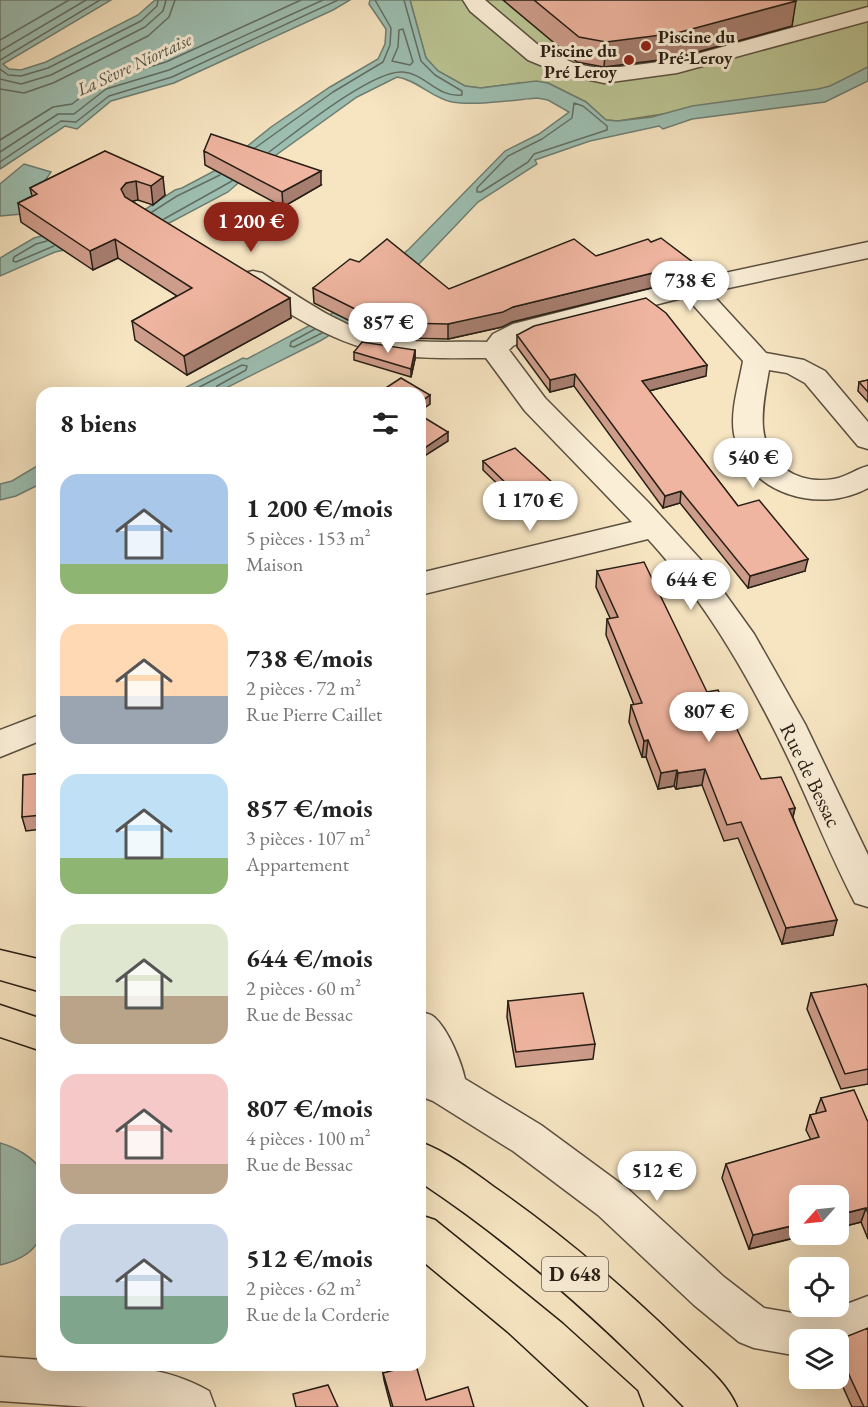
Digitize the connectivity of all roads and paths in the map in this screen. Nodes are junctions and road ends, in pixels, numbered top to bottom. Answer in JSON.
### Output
{"nodes":[{"id":1,"x":474,"y":0,"type":"edge"},
{"id":2,"x":868,"y":14,"type":"edge"},
{"id":3,"x":868,"y":250,"type":"edge"},
{"id":4,"x":231,"y":266,"type":"edge"},
{"id":5,"x":693,"y":289,"type":"junction"},
{"id":6,"x":495,"y":350,"type":"junction"},
{"id":7,"x":758,"y":360,"type":"junction"},
{"id":8,"x":868,"y":440,"type":"edge"},
{"id":9,"x":868,"y":475,"type":"edge"},
{"id":10,"x":654,"y":527,"type":"junction"},
{"id":11,"x":426,"y":582,"type":"edge"},
{"id":12,"x":36,"y":729,"type":"edge"},
{"id":13,"x":0,"y":744,"type":"edge"},
{"id":14,"x":868,"y":893,"type":"edge"},
{"id":15,"x":0,"y":965,"type":"edge"},
{"id":16,"x":36,"y":974,"type":"edge"},
{"id":17,"x":0,"y":1021,"type":"edge"},
{"id":18,"x":36,"y":1033,"type":"edge"},
{"id":19,"x":426,"y":1037,"type":"edge"},
{"id":20,"x":434,"y":1084,"type":"edge"},
{"id":21,"x":426,"y":1164,"type":"edge"},
{"id":22,"x":426,"y":1239,"type":"edge"},
{"id":23,"x":868,"y":1317,"type":"edge"},
{"id":24,"x":0,"y":1379,"type":"edge"},
{"id":25,"x":194,"y":1407,"type":"edge"},
{"id":26,"x":621,"y":1407,"type":"edge"},
{"id":27,"x":715,"y":1407,"type":"edge"}],
"edges":[{"from":1,"to":2,"type":"street"},
{"from":3,"to":5,"type":"street"},
{"from":4,"to":6,"type":"street"},
{"from":5,"to":6,"type":"street"},
{"from":5,"to":7,"type":"street"},
{"from":6,"to":10,"type":"street","name":"Rue de Bessac"},
{"from":7,"to":8,"type":"street"},
{"from":7,"to":9,"type":"street"},
{"from":10,"to":11,"type":"street"},
{"from":10,"to":14,"type":"street","name":"Rue de Bessac"},
{"from":12,"to":13,"type":"street"},
{"from":15,"to":16,"type":"highway"},
{"from":17,"to":18,"type":"highway"},
{"from":19,"to":20,"type":"street"},
{"from":20,"to":23,"type":"street"},
{"from":21,"to":27,"type":"highway","number":"D 648"},
{"from":22,"to":26,"type":"highway","number":"D 648"},
{"from":24,"to":25,"type":"street"}]}
